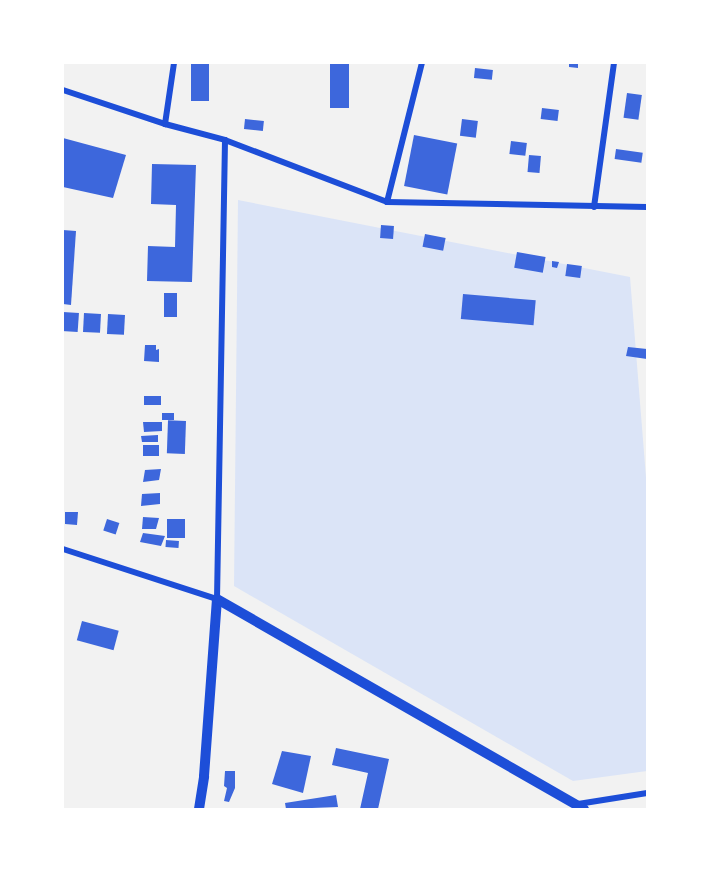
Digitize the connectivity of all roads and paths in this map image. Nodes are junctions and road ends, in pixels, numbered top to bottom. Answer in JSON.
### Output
{"nodes":[{"id":1,"x":174,"y":63,"type":"edge"},
{"id":2,"x":422,"y":63,"type":"edge"},
{"id":3,"x":614,"y":63,"type":"edge"},
{"id":4,"x":63,"y":90,"type":"edge"},
{"id":5,"x":165,"y":124,"type":"junction"},
{"id":6,"x":225,"y":140,"type":"junction"},
{"id":7,"x":387,"y":202,"type":"junction"},
{"id":8,"x":594,"y":207,"type":"junction"},
{"id":9,"x":647,"y":207,"type":"edge"},
{"id":10,"x":63,"y":549,"type":"edge"},
{"id":11,"x":217,"y":599,"type":"junction"},
{"id":12,"x":647,"y":793,"type":"edge"},
{"id":13,"x":581,"y":806,"type":"edge"},
{"id":14,"x":199,"y":809,"type":"edge"}],
"edges":[{"from":1,"to":5,"type":"street"},
{"from":2,"to":7,"type":"street"},
{"from":3,"to":8,"type":"street"},
{"from":4,"to":5,"type":"street"},
{"from":5,"to":6,"type":"street"},
{"from":6,"to":7,"type":"street"},
{"from":6,"to":11,"type":"street"},
{"from":7,"to":8,"type":"street"},
{"from":8,"to":9,"type":"street"},
{"from":10,"to":11,"type":"street"},
{"from":11,"to":13,"type":"street"},
{"from":11,"to":14,"type":"street"},
{"from":12,"to":13,"type":"street"}]}
